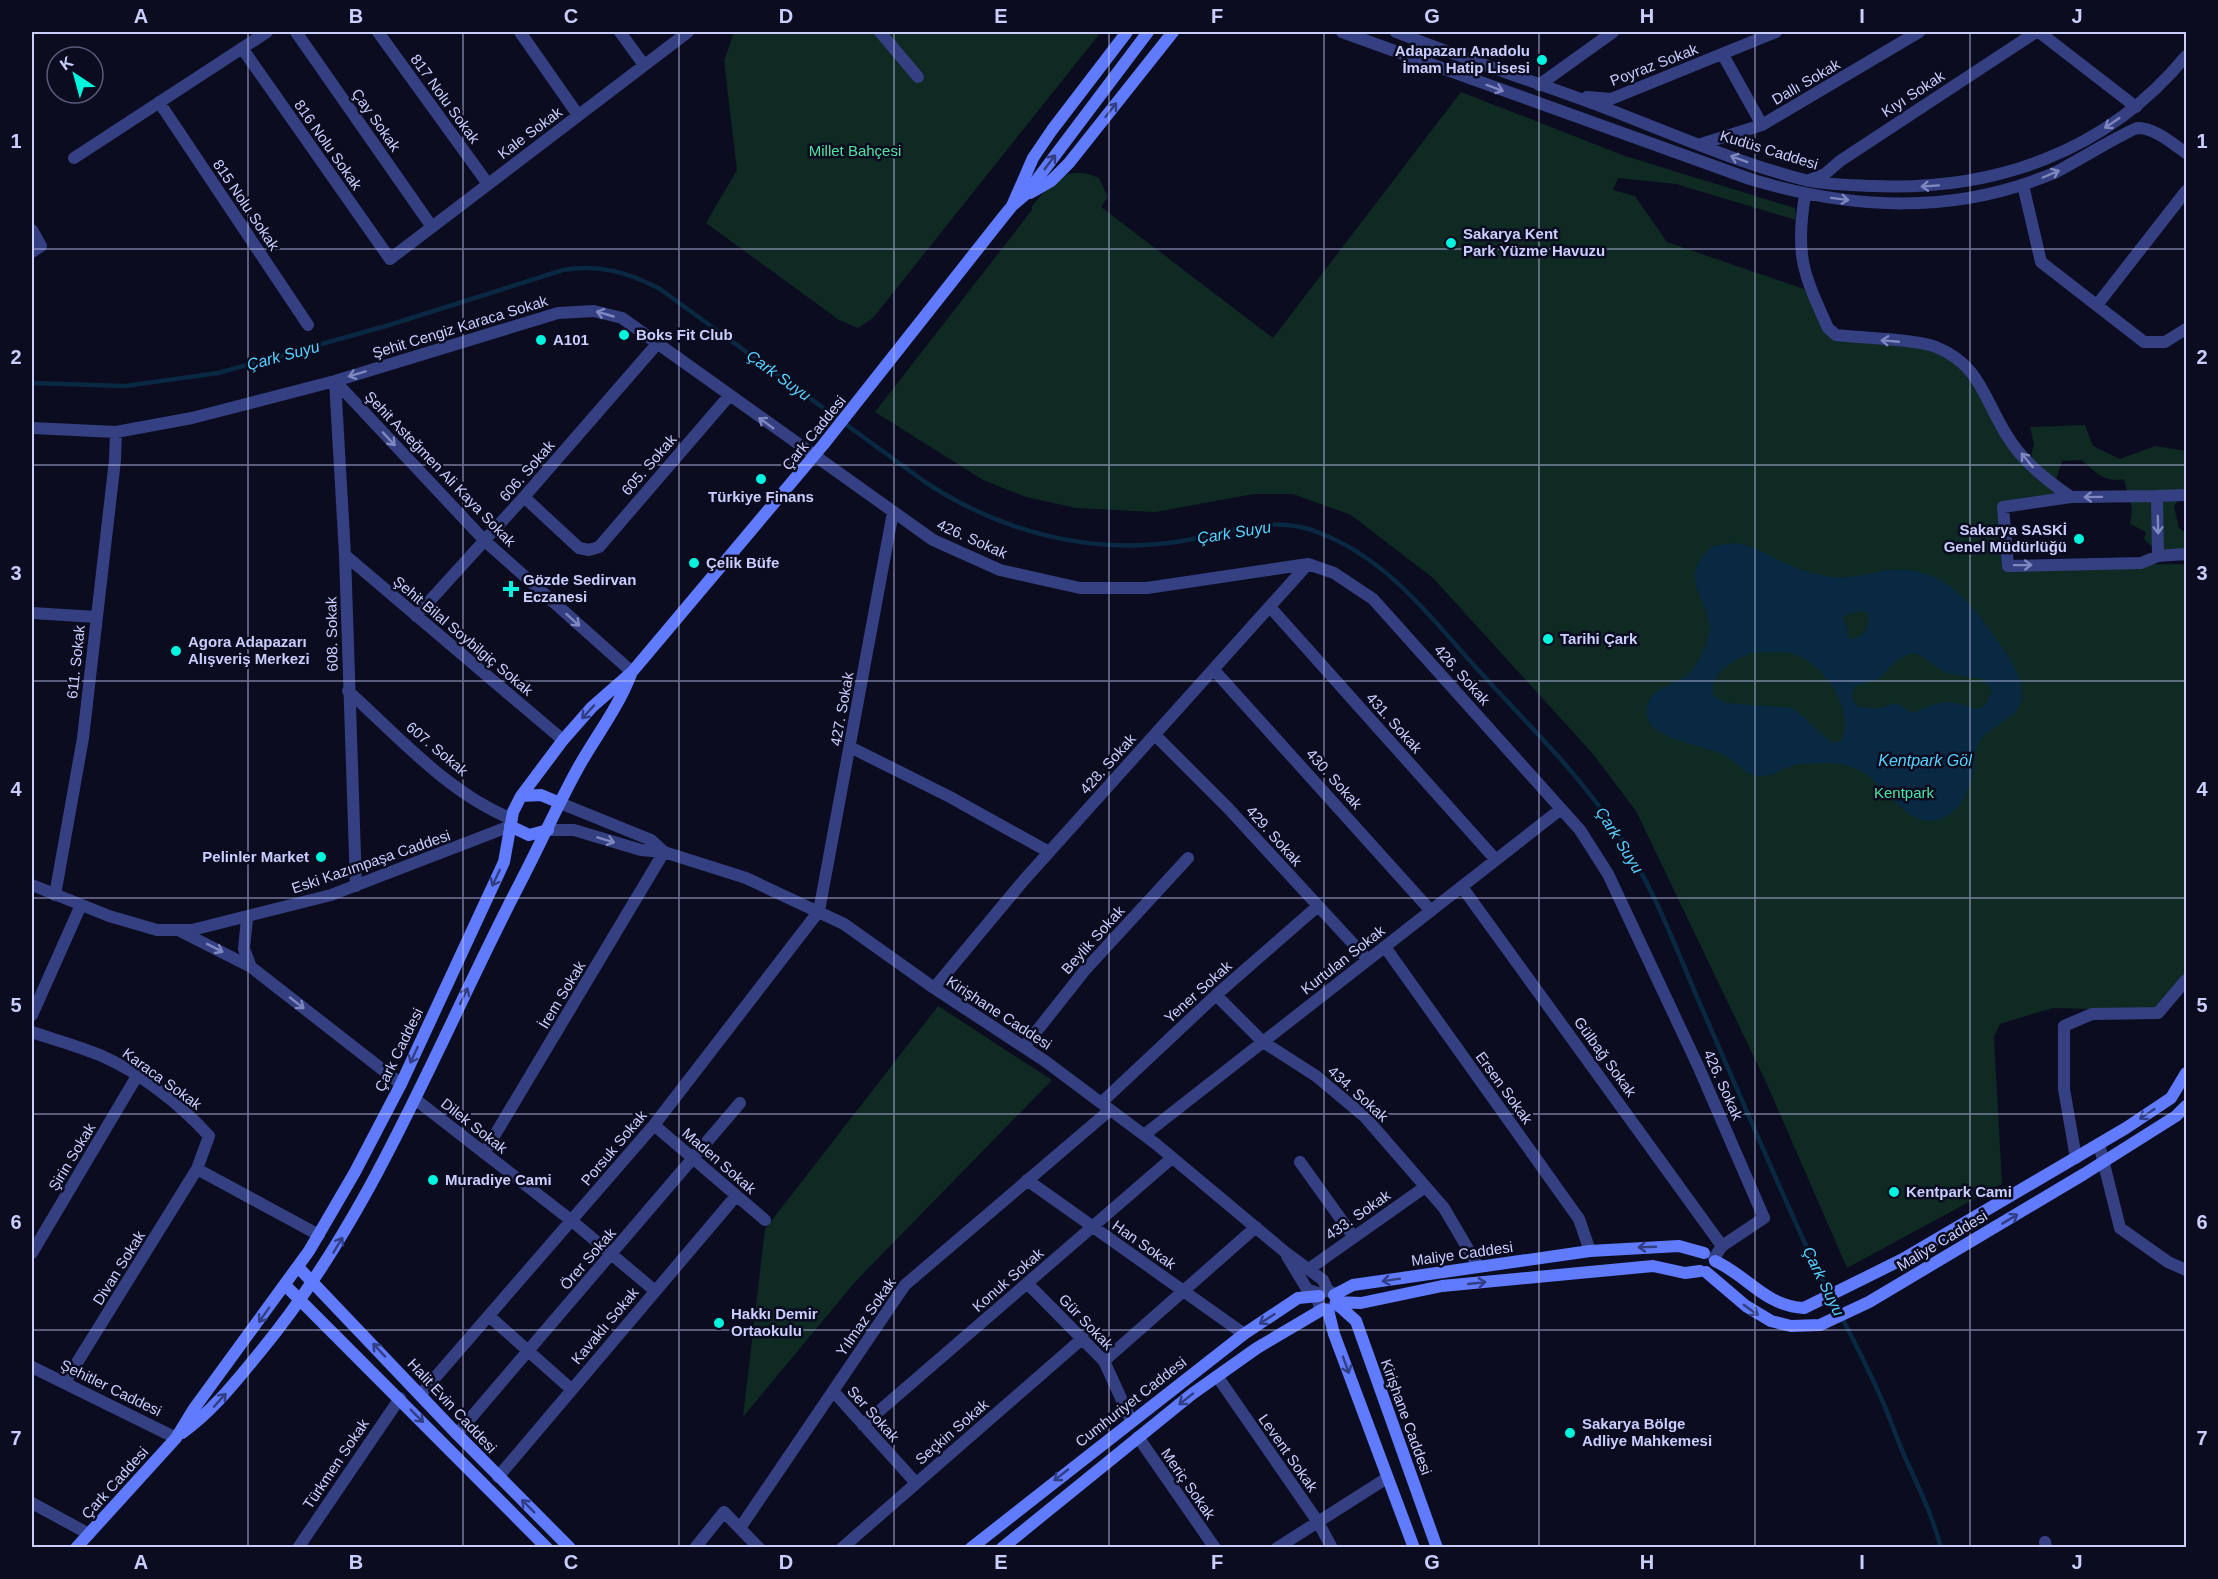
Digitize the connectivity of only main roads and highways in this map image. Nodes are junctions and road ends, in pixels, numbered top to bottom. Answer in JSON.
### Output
{"nodes":[{"id":1,"x":1127,"y":32,"type":"edge"},
{"id":2,"x":1148,"y":32,"type":"edge"},
{"id":3,"x":1173,"y":32,"type":"edge"},
{"id":4,"x":1026,"y":195,"type":"junction"},
{"id":5,"x":1011,"y":206,"type":"junction"},
{"id":6,"x":632,"y":672,"type":"junction"},
{"id":7,"x":521,"y":796,"type":"junction"},
{"id":8,"x":560,"y":803,"type":"junction"},
{"id":9,"x":511,"y":823,"type":"junction"},
{"id":10,"x":548,"y":830,"type":"junction"},
{"id":11,"x":2187,"y":1073,"type":"edge"},
{"id":12,"x":2187,"y":1106,"type":"edge"},
{"id":13,"x":1711,"y":1258,"type":"junction"},
{"id":14,"x":298,"y":1267,"type":"junction"},
{"id":15,"x":1703,"y":1272,"type":"junction"},
{"id":16,"x":315,"y":1281,"type":"junction"},
{"id":17,"x":285,"y":1285,"type":"junction"},
{"id":18,"x":1328,"y":1300,"type":"junction"},
{"id":19,"x":302,"y":1301,"type":"junction"},
{"id":20,"x":410,"y":1384,"type":"junction"},
{"id":21,"x":400,"y":1398,"type":"junction"},
{"id":22,"x":176,"y":1438,"type":"junction"},
{"id":23,"x":76,"y":1548,"type":"edge"},
{"id":24,"x":547,"y":1548,"type":"edge"},
{"id":25,"x":570,"y":1548,"type":"edge"},
{"id":26,"x":970,"y":1548,"type":"edge"},
{"id":27,"x":1002,"y":1548,"type":"edge"},
{"id":28,"x":1414,"y":1548,"type":"edge"},
{"id":29,"x":1437,"y":1548,"type":"edge"}],
"edges":[{"from":1,"to":5,"type":"main road","name":"Çark Caddesi"},
{"from":4,"to":2,"type":"main road","name":"Çark Caddesi","one_way":true},
{"from":4,"to":3,"type":"main road","one_way":true},
{"from":4,"to":5,"type":"main road","name":"Çark Caddesi"},
{"from":5,"to":6,"type":"main road","name":"Çark Caddesi"},
{"from":6,"to":7,"type":"main road","name":"Çark Caddesi","one_way":true},
{"from":6,"to":8,"type":"main road","name":"Çark Caddesi"},
{"from":7,"to":8,"type":"main road"},
{"from":7,"to":9,"type":"main road","name":"Çark Caddesi"},
{"from":8,"to":10,"type":"main road","name":"Çark Caddesi"},
{"from":9,"to":10,"type":"main road"},
{"from":9,"to":14,"type":"main road","name":"Çark Caddesi","one_way":true},
{"from":16,"to":10,"type":"main road","name":"Çark Caddesi","one_way":true},
{"from":11,"to":13,"type":"main road","name":"Maliye Caddesi","one_way":true},
{"from":15,"to":12,"type":"main road","name":"Maliye Caddesi","one_way":true},
{"from":13,"to":15,"type":"main road"},
{"from":13,"to":15,"type":"main road"},
{"from":13,"to":18,"type":"main road","name":"Maliye Caddesi","one_way":true},
{"from":14,"to":16,"type":"main road","name":"Halit Evin Caddesi"},
{"from":14,"to":17,"type":"main road","name":"Çark Caddesi"},
{"from":18,"to":15,"type":"main road","name":"Maliye Caddesi","one_way":true},
{"from":16,"to":19,"type":"main road","name":"Çark Caddesi"},
{"from":20,"to":16,"type":"main road","name":"Halit Evin Caddesi","one_way":true},
{"from":17,"to":19,"type":"main road","name":"Halit Evin Caddesi"},
{"from":17,"to":22,"type":"main road","name":"Çark Caddesi","one_way":true},
{"from":18,"to":26,"type":"main road","name":"Cumhuriyet Caddesi","one_way":true},
{"from":18,"to":27,"type":"main road","name":"Cumhuriyet Caddesi","one_way":true},
{"from":18,"to":28,"type":"main road","name":"Kirişhane Caddesi","one_way":true},
{"from":18,"to":29,"type":"main road","name":"Kirişhane Caddesi"},
{"from":19,"to":21,"type":"main road","name":"Halit Evin Caddesi"},
{"from":22,"to":19,"type":"main road","name":"Çark Caddesi","one_way":true},
{"from":20,"to":21,"type":"main road"},
{"from":25,"to":20,"type":"main road","name":"Halit Evin Caddesi","one_way":true},
{"from":21,"to":24,"type":"main road","name":"Halit Evin Caddesi","one_way":true},
{"from":22,"to":23,"type":"main road","name":"Çark Caddesi"}]}
